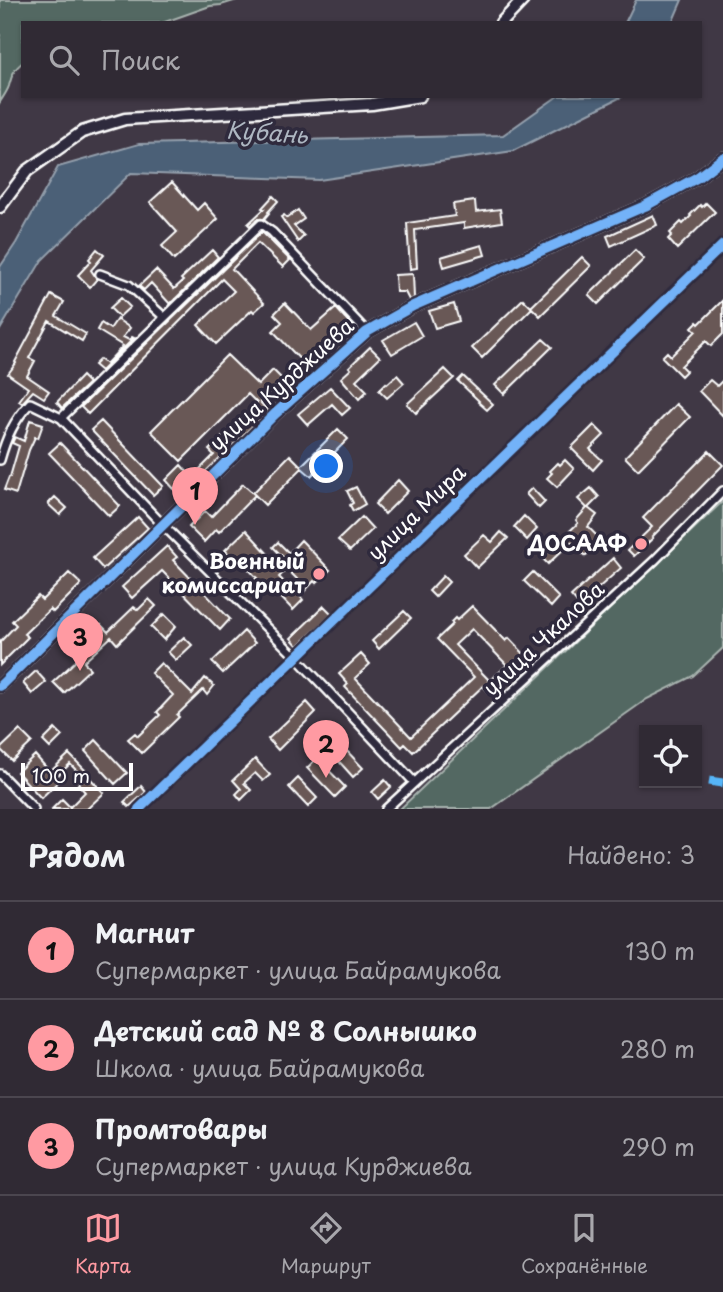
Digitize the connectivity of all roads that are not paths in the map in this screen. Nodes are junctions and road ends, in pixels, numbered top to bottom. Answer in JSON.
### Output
{"nodes":[{"id":1,"x":523,"y":0,"type":"edge"},
{"id":2,"x":503,"y":21,"type":"edge"},
{"id":3,"x":406,"y":98,"type":"edge"},
{"id":4,"x":723,"y":158,"type":"edge"},
{"id":5,"x":0,"y":207,"type":"edge"},
{"id":6,"x":723,"y":245,"type":"edge"},
{"id":7,"x":100,"y":274,"type":"dead end"},
{"id":8,"x":164,"y":317,"type":"junction"},
{"id":9,"x":367,"y":332,"type":"junction"},
{"id":10,"x":61,"y":418,"type":"junction"},
{"id":11,"x":0,"y":460,"type":"edge"},
{"id":12,"x":723,"y":491,"type":"edge"},
{"id":13,"x":162,"y":524,"type":"junction"},
{"id":14,"x":296,"y":657,"type":"junction"},
{"id":15,"x":0,"y":687,"type":"edge"},
{"id":16,"x":0,"y":774,"type":"edge"},
{"id":17,"x":414,"y":782,"type":"junction"},
{"id":18,"x":34,"y":809,"type":"edge"},
{"id":19,"x":139,"y":809,"type":"edge"},
{"id":20,"x":386,"y":809,"type":"edge"}],
"edges":[{"from":1,"to":2,"type":"street"},
{"from":3,"to":5,"type":"street"},
{"from":4,"to":9,"type":"street","name":"улица Курджиева"},
{"from":6,"to":14,"type":"street","name":"улица Мира"},
{"from":7,"to":8,"type":"street"},
{"from":8,"to":9,"type":"street"},
{"from":8,"to":10,"type":"street"},
{"from":9,"to":13,"type":"street","name":"улица Курджиева"},
{"from":10,"to":11,"type":"street"},
{"from":10,"to":13,"type":"street"},
{"from":12,"to":17,"type":"street","name":"улица Чкалова"},
{"from":13,"to":14,"type":"street"},
{"from":13,"to":15,"type":"street","name":"улица Курджиева"},
{"from":14,"to":17,"type":"street"},
{"from":14,"to":19,"type":"street","name":"улица Мира"},
{"from":16,"to":18,"type":"street"},
{"from":17,"to":20,"type":"street","name":"улица Чкалова"}]}
